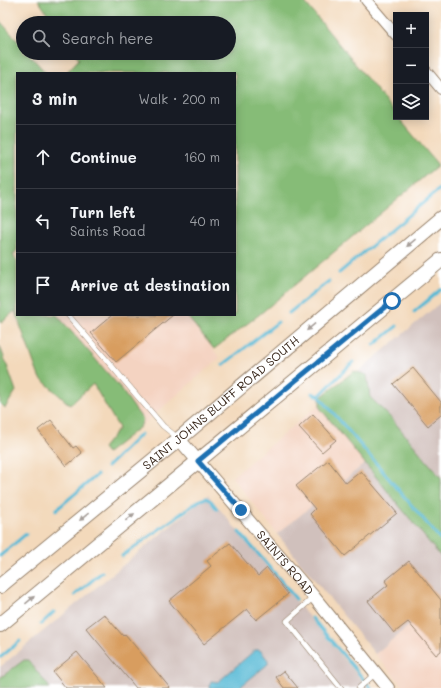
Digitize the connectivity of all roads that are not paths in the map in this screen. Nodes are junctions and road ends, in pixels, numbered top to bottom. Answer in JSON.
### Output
{"nodes":[{"id":1,"x":366,"y":0,"type":"edge"},
{"id":2,"x":393,"y":32,"type":"edge"},
{"id":3,"x":429,"y":75,"type":"edge"},
{"id":4,"x":441,"y":89,"type":"edge"},
{"id":5,"x":441,"y":218,"type":"edge"},
{"id":6,"x":441,"y":260,"type":"edge"},
{"id":7,"x":69,"y":316,"type":"edge"},
{"id":8,"x":179,"y":439,"type":"junction"},
{"id":9,"x":198,"y":461,"type":"junction"},
{"id":10,"x":0,"y":586,"type":"edge"},
{"id":11,"x":314,"y":597,"type":"junction"},
{"id":12,"x":0,"y":625,"type":"edge"},
{"id":13,"x":376,"y":673,"type":"junction"},
{"id":14,"x":341,"y":688,"type":"edge"},
{"id":15,"x":359,"y":688,"type":"edge"},
{"id":16,"x":388,"y":688,"type":"edge"}],
"edges":[{"from":1,"to":2,"type":"street"},
{"from":3,"to":4,"type":"street"},
{"from":5,"to":8,"type":"main road","name":"SAINT JOHNS BLUFF ROAD SOUTH","one_way":true},
{"from":6,"to":9,"type":"main road"},
{"from":7,"to":8,"type":"lane"},
{"from":8,"to":9,"type":"street","name":"SAINTS ROAD"},
{"from":8,"to":10,"type":"main road","name":"SAINT JOHNS BLUFF ROAD SOUTH","one_way":true},
{"from":9,"to":11,"type":"street","name":"SAINTS ROAD"},
{"from":12,"to":9,"type":"main road","one_way":true},
{"from":11,"to":13,"type":"street","name":"SAINTS ROAD"},
{"from":11,"to":14,"type":"lane"},
{"from":13,"to":15,"type":"lane"},
{"from":13,"to":16,"type":"street","name":"SAINTS ROAD"}]}
